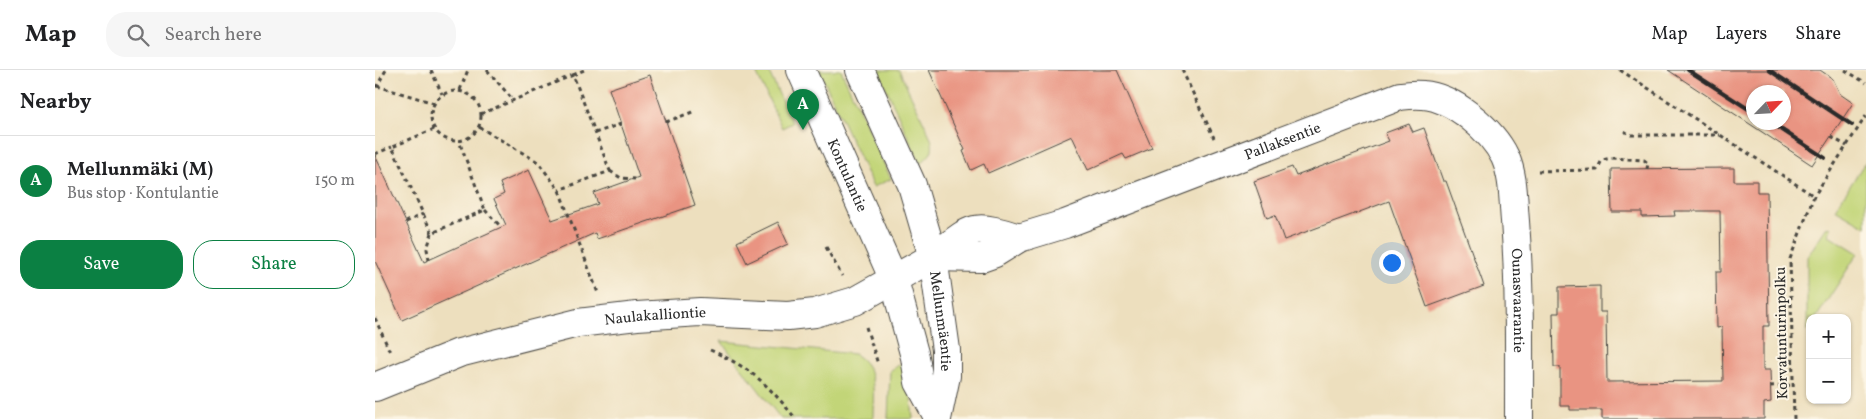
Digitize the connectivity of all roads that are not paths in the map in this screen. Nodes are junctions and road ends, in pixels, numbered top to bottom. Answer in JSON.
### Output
{"nodes":[{"id":1,"x":801,"y":70,"type":"edge"},
{"id":2,"x":860,"y":70,"type":"edge"},
{"id":3,"x":1521,"y":177,"type":"joint"},
{"id":4,"x":933,"y":257,"type":"junction"},
{"id":5,"x":894,"y":280,"type":"junction"},
{"id":6,"x":375,"y":387,"type":"edge"},
{"id":7,"x":937,"y":417,"type":"edge"},
{"id":8,"x":1519,"y":419,"type":"edge"}],
"edges":[{"from":1,"to":5,"type":"street","name":"Kontulantie"},
{"from":2,"to":4,"type":"street"},
{"from":3,"to":4,"type":"street","name":"Pallaksentie"},
{"from":3,"to":8,"type":"street","name":"Ounasvaarantie"},
{"from":4,"to":5,"type":"street","name":"Naulakalliontie"},
{"from":4,"to":7,"type":"street","name":"Mellunmäentie"},
{"from":5,"to":6,"type":"street","name":"Naulakalliontie"},
{"from":5,"to":7,"type":"street","name":"Mellunmäentie"}]}
